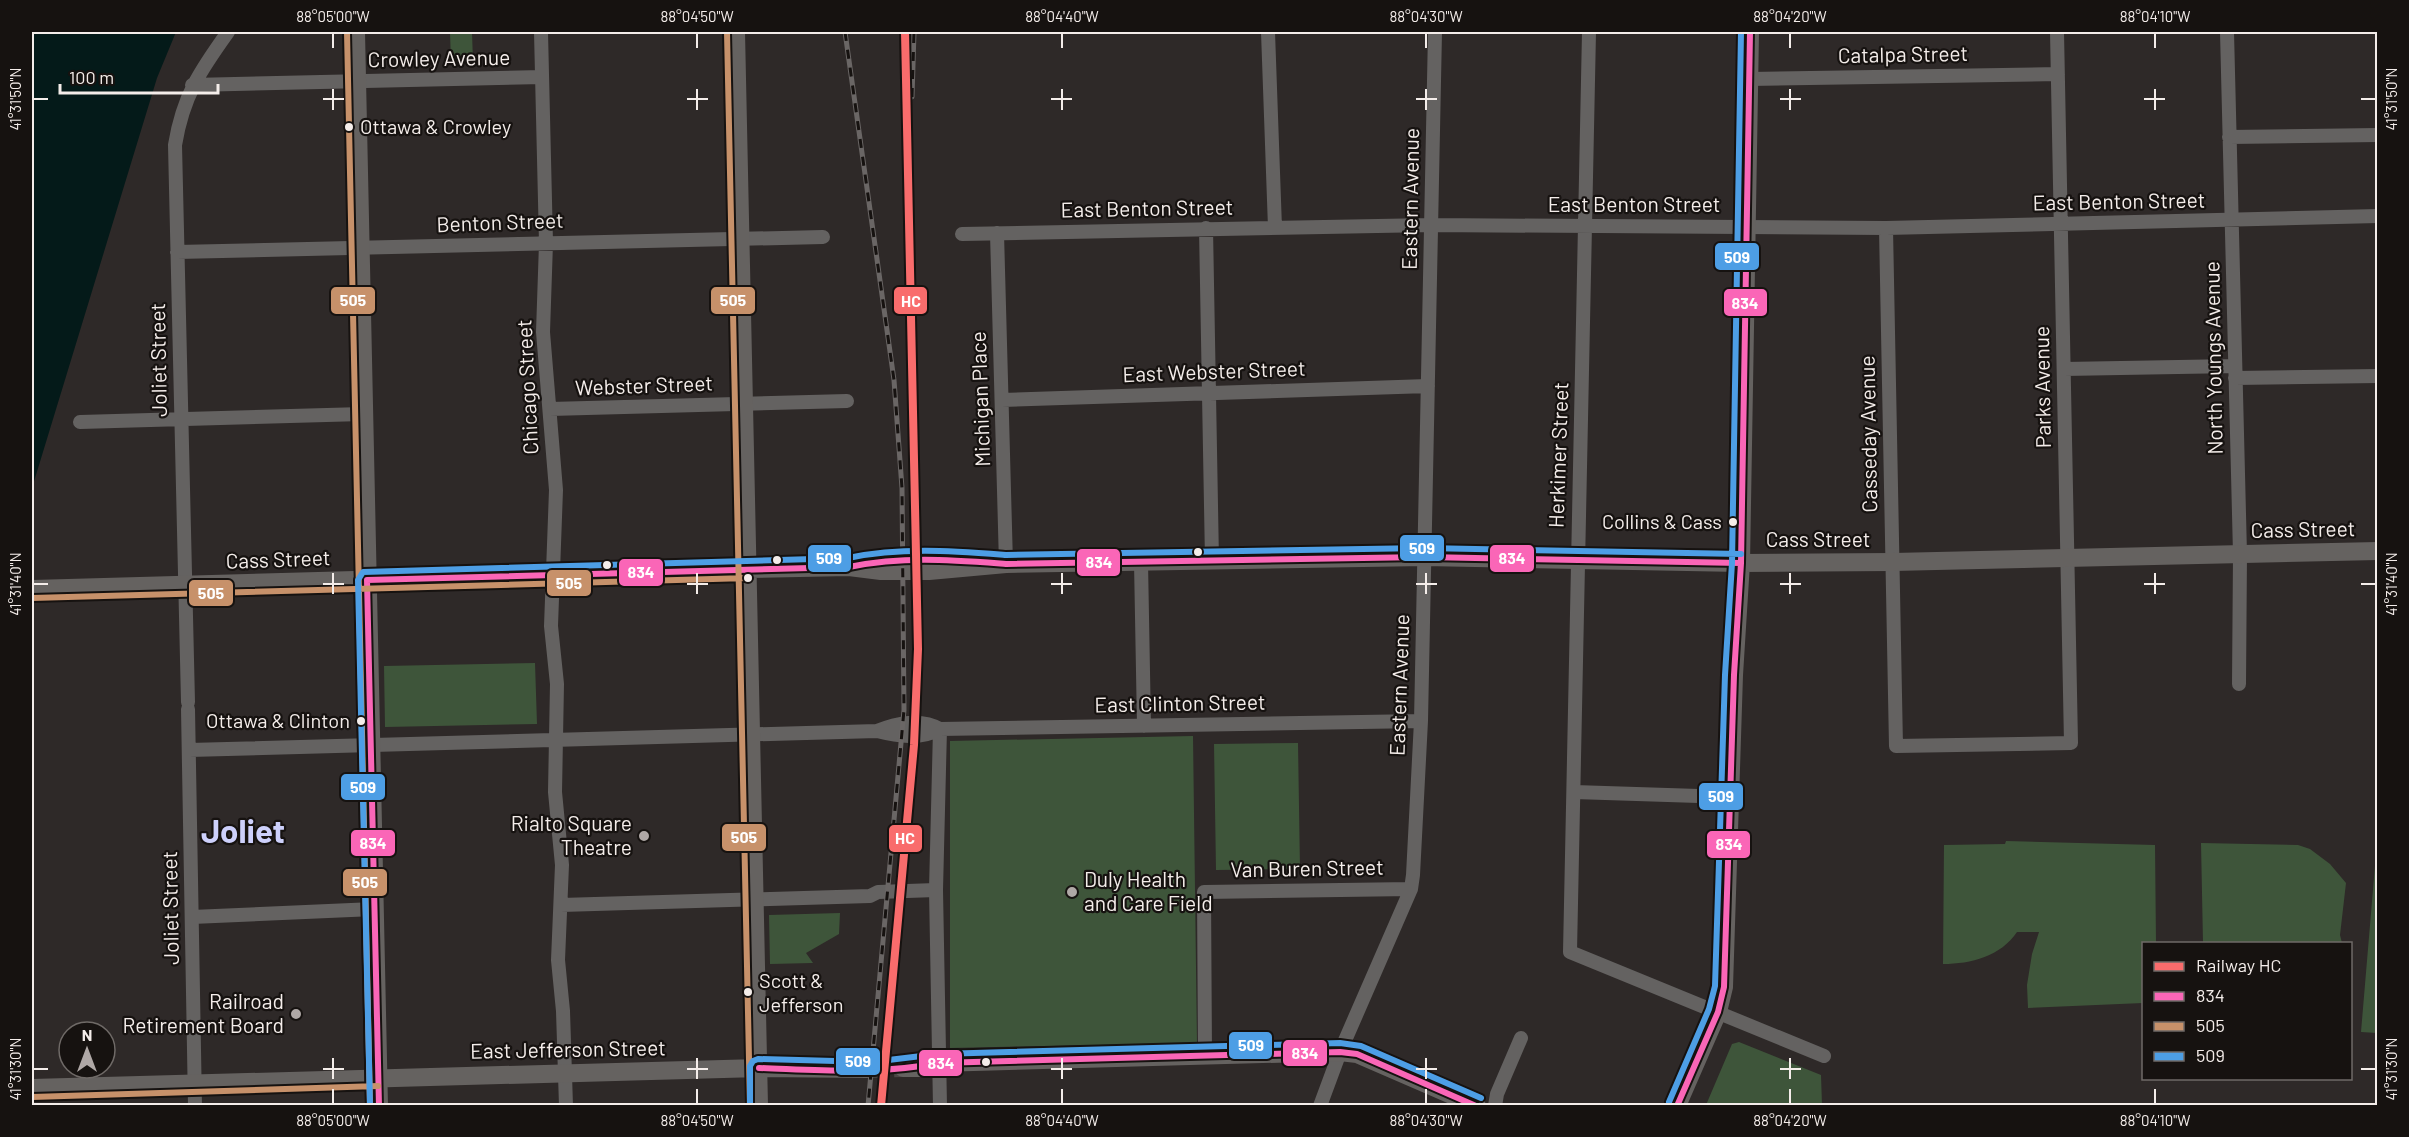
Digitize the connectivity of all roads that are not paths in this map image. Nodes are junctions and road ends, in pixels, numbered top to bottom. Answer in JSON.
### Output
{"nodes":[{"id":1,"x":228,"y":32,"type":"edge"},
{"id":2,"x":356,"y":32,"type":"edge"},
{"id":3,"x":542,"y":32,"type":"edge"},
{"id":4,"x":736,"y":32,"type":"edge"},
{"id":5,"x":1268,"y":32,"type":"edge"},
{"id":6,"x":1435,"y":32,"type":"edge"},
{"id":7,"x":1589,"y":32,"type":"edge"},
{"id":8,"x":1750,"y":32,"type":"edge"},
{"id":9,"x":2057,"y":32,"type":"edge"},
{"id":10,"x":2227,"y":32,"type":"edge"},
{"id":11,"x":2058,"y":74,"type":"junction"},
{"id":12,"x":542,"y":77,"type":"junction"},
{"id":13,"x":1749,"y":79,"type":"junction"},
{"id":14,"x":357,"y":82,"type":"junction"},
{"id":15,"x":192,"y":85,"type":"junction"},
{"id":16,"x":2378,"y":135,"type":"edge"},
{"id":17,"x":2229,"y":137,"type":"junction"},
{"id":18,"x":2378,"y":216,"type":"edge"},
{"id":19,"x":2231,"y":220,"type":"junction"},
{"id":20,"x":2061,"y":224,"type":"junction"},
{"id":21,"x":1431,"y":225,"type":"junction"},
{"id":22,"x":1587,"y":225,"type":"junction"},
{"id":23,"x":1746,"y":227,"type":"junction"},
{"id":24,"x":1206,"y":228,"type":"junction"},
{"id":25,"x":1275,"y":228,"type":"junction"},
{"id":26,"x":1886,"y":228,"type":"junction"},
{"id":27,"x":997,"y":233,"type":"junction"},
{"id":28,"x":962,"y":234,"type":"dead end"},
{"id":29,"x":823,"y":237,"type":"dead end"},
{"id":30,"x":741,"y":238,"type":"junction"},
{"id":31,"x":546,"y":243,"type":"junction"},
{"id":32,"x":360,"y":248,"type":"junction"},
{"id":33,"x":177,"y":252,"type":"junction"},
{"id":34,"x":2064,"y":369,"type":"junction"},
{"id":35,"x":2235,"y":372,"type":"junction"},
{"id":36,"x":2378,"y":375,"type":"edge"},
{"id":37,"x":1428,"y":386,"type":"junction"},
{"id":38,"x":1210,"y":393,"type":"junction"},
{"id":39,"x":1002,"y":400,"type":"junction"},
{"id":40,"x":847,"y":401,"type":"dead end"},
{"id":41,"x":744,"y":404,"type":"junction"},
{"id":42,"x":549,"y":410,"type":"junction"},
{"id":43,"x":363,"y":414,"type":"junction"},
{"id":44,"x":181,"y":419,"type":"junction"},
{"id":45,"x":80,"y":422,"type":"dead end"},
{"id":46,"x":2378,"y":550,"type":"edge"},
{"id":47,"x":2240,"y":554,"type":"junction"},
{"id":48,"x":1425,"y":557,"type":"junction"},
{"id":49,"x":2068,"y":557,"type":"junction"},
{"id":50,"x":1577,"y":560,"type":"junction"},
{"id":51,"x":1212,"y":561,"type":"junction"},
{"id":52,"x":1141,"y":562,"type":"junction"},
{"id":53,"x":1893,"y":562,"type":"junction"},
{"id":54,"x":1741,"y":563,"type":"junction"},
{"id":55,"x":1006,"y":564,"type":"junction"},
{"id":56,"x":748,"y":569,"type":"junction"},
{"id":57,"x":553,"y":574,"type":"junction"},
{"id":58,"x":367,"y":580,"type":"junction"},
{"id":59,"x":185,"y":585,"type":"junction"},
{"id":60,"x":32,"y":589,"type":"edge"},
{"id":61,"x":2239,"y":684,"type":"dead end"},
{"id":62,"x":1421,"y":722,"type":"junction"},
{"id":63,"x":1144,"y":726,"type":"junction"},
{"id":64,"x":940,"y":729,"type":"junction"},
{"id":65,"x":753,"y":735,"type":"junction"},
{"id":66,"x":558,"y":740,"type":"junction"},
{"id":67,"x":371,"y":745,"type":"junction"},
{"id":68,"x":1896,"y":746,"type":"joint"},
{"id":69,"x":189,"y":750,"type":"junction"},
{"id":70,"x":1574,"y":792,"type":"junction"},
{"id":71,"x":1730,"y":797,"type":"junction"},
{"id":72,"x":1411,"y":889,"type":"junction"},
{"id":73,"x":936,"y":895,"type":"junction"},
{"id":74,"x":756,"y":899,"type":"junction"},
{"id":75,"x":561,"y":905,"type":"junction"},
{"id":76,"x":374,"y":909,"type":"junction"},
{"id":77,"x":192,"y":916,"type":"junction"},
{"id":78,"x":1718,"y":1012,"type":"junction"},
{"id":79,"x":1521,"y":1038,"type":"dead end"},
{"id":80,"x":1340,"y":1052,"type":"junction"},
{"id":81,"x":1205,"y":1055,"type":"junction"},
{"id":82,"x":1824,"y":1056,"type":"dead end"},
{"id":83,"x":904,"y":1062,"type":"tunnel mouth"},
{"id":84,"x":938,"y":1063,"type":"junction"},
{"id":85,"x":867,"y":1064,"type":"tunnel mouth"},
{"id":86,"x":759,"y":1068,"type":"junction"},
{"id":87,"x":566,"y":1073,"type":"junction"},
{"id":88,"x":378,"y":1077,"type":"junction"},
{"id":89,"x":195,"y":1082,"type":"junction"},
{"id":90,"x":32,"y":1088,"type":"edge"},
{"id":91,"x":1456,"y":1100,"type":"edge"},
{"id":92,"x":195,"y":1106,"type":"edge"},
{"id":93,"x":379,"y":1106,"type":"edge"},
{"id":94,"x":566,"y":1106,"type":"edge"},
{"id":95,"x":759,"y":1106,"type":"edge"},
{"id":96,"x":940,"y":1106,"type":"edge"},
{"id":97,"x":1320,"y":1106,"type":"edge"},
{"id":98,"x":1477,"y":1106,"type":"edge"},
{"id":99,"x":1495,"y":1106,"type":"edge"},
{"id":100,"x":1677,"y":1106,"type":"edge"}],
"edges":[{"from":1,"to":15,"type":"street","name":"Joliet Street"},
{"from":2,"to":14,"type":"main road"},
{"from":3,"to":12,"type":"street","name":"Chicago Street"},
{"from":4,"to":30,"type":"main road"},
{"from":5,"to":25,"type":"street"},
{"from":6,"to":21,"type":"street","name":"Eastern Avenue"},
{"from":7,"to":22,"type":"street","name":"Herkimer Street"},
{"from":8,"to":13,"type":"main road"},
{"from":9,"to":11,"type":"street","name":"Parks Avenue"},
{"from":10,"to":17,"type":"street","name":"North Youngs Avenue"},
{"from":11,"to":13,"type":"street","name":"Catalpa Street"},
{"from":11,"to":20,"type":"street","name":"Parks Avenue"},
{"from":12,"to":14,"type":"street","name":"Crowley Avenue"},
{"from":12,"to":31,"type":"street","name":"Chicago Street"},
{"from":13,"to":23,"type":"main road"},
{"from":14,"to":15,"type":"street","name":"Crowley Avenue"},
{"from":14,"to":32,"type":"main road"},
{"from":15,"to":33,"type":"street","name":"Joliet Street"},
{"from":16,"to":17,"type":"street"},
{"from":17,"to":19,"type":"street","name":"North Youngs Avenue"},
{"from":18,"to":19,"type":"street","name":"East Benton Street"},
{"from":19,"to":20,"type":"street","name":"East Benton Street"},
{"from":19,"to":35,"type":"street","name":"North Youngs Avenue"},
{"from":20,"to":26,"type":"street","name":"East Benton Street"},
{"from":20,"to":34,"type":"street","name":"Parks Avenue"},
{"from":21,"to":22,"type":"street","name":"East Benton Street"},
{"from":21,"to":25,"type":"street","name":"East Benton Street"},
{"from":21,"to":37,"type":"street","name":"Eastern Avenue"},
{"from":22,"to":23,"type":"street","name":"East Benton Street"},
{"from":22,"to":50,"type":"street","name":"Herkimer Street"},
{"from":23,"to":26,"type":"street","name":"East Benton Street"},
{"from":23,"to":54,"type":"main road"},
{"from":24,"to":25,"type":"street","name":"East Benton Street"},
{"from":24,"to":27,"type":"street","name":"East Benton Street"},
{"from":24,"to":38,"type":"street"},
{"from":26,"to":53,"type":"street","name":"Casseday Avenue"},
{"from":27,"to":28,"type":"street","name":"East Benton Street"},
{"from":27,"to":39,"type":"street","name":"Michigan Place"},
{"from":29,"to":30,"type":"street","name":"Benton Street"},
{"from":30,"to":31,"type":"street","name":"Benton Street"},
{"from":30,"to":41,"type":"main road"},
{"from":31,"to":32,"type":"street","name":"Benton Street"},
{"from":31,"to":42,"type":"street","name":"Chicago Street"},
{"from":32,"to":33,"type":"street","name":"Benton Street"},
{"from":32,"to":43,"type":"main road"},
{"from":33,"to":44,"type":"street","name":"Joliet Street"},
{"from":34,"to":35,"type":"street"},
{"from":34,"to":49,"type":"street","name":"Parks Avenue"},
{"from":35,"to":36,"type":"street"},
{"from":35,"to":47,"type":"street","name":"North Youngs Avenue"},
{"from":37,"to":38,"type":"street","name":"East Webster Street"},
{"from":37,"to":48,"type":"street","name":"Eastern Avenue"},
{"from":38,"to":39,"type":"street","name":"East Webster Street"},
{"from":38,"to":51,"type":"street"},
{"from":39,"to":55,"type":"street","name":"Michigan Place"},
{"from":40,"to":41,"type":"street","name":"Webster Street"},
{"from":41,"to":42,"type":"street","name":"Webster Street"},
{"from":41,"to":56,"type":"main road"},
{"from":42,"to":57,"type":"street","name":"Chicago Street"},
{"from":43,"to":44,"type":"street"},
{"from":43,"to":58,"type":"main road"},
{"from":44,"to":45,"type":"street"},
{"from":44,"to":59,"type":"street","name":"Joliet Street"},
{"from":46,"to":47,"type":"main road","name":"Cass Street"},
{"from":47,"to":49,"type":"main road","name":"Cass Street"},
{"from":47,"to":61,"type":"street","name":"North Youngs Avenue"},
{"from":48,"to":50,"type":"main road","name":"Cass Street"},
{"from":48,"to":51,"type":"main road","name":"Cass Street"},
{"from":48,"to":62,"type":"street","name":"Eastern Avenue"},
{"from":49,"to":53,"type":"main road","name":"Cass Street"},
{"from":49,"to":68,"type":"street","name":"Parks Avenue"},
{"from":50,"to":54,"type":"main road","name":"Cass Street"},
{"from":50,"to":70,"type":"street","name":"Herkimer Street"},
{"from":51,"to":52,"type":"main road","name":"Cass Street"},
{"from":52,"to":55,"type":"main road","name":"Cass Street"},
{"from":52,"to":63,"type":"street"},
{"from":53,"to":54,"type":"main road","name":"Cass Street"},
{"from":53,"to":68,"type":"street","name":"Casseday Avenue"},
{"from":54,"to":71,"type":"main road"},
{"from":55,"to":56,"type":"main road","name":"Cass Street"},
{"from":56,"to":57,"type":"main road","name":"Cass Street"},
{"from":56,"to":65,"type":"main road"},
{"from":57,"to":58,"type":"main road","name":"Cass Street"},
{"from":57,"to":66,"type":"street","name":"Chicago Street"},
{"from":58,"to":59,"type":"main road","name":"Cass Street"},
{"from":58,"to":67,"type":"main road"},
{"from":59,"to":60,"type":"main road","name":"Cass Street"},
{"from":59,"to":69,"type":"street","name":"Joliet Street"},
{"from":62,"to":63,"type":"street","name":"East Clinton Street"},
{"from":62,"to":72,"type":"street","name":"Eastern Avenue"},
{"from":63,"to":64,"type":"street","name":"East Clinton Street"},
{"from":64,"to":65,"type":"street","name":"East Clinton Street"},
{"from":64,"to":73,"type":"street"},
{"from":65,"to":66,"type":"street","name":"East Clinton Street"},
{"from":65,"to":74,"type":"main road"},
{"from":66,"to":67,"type":"street","name":"East Clinton Street"},
{"from":66,"to":75,"type":"street","name":"Chicago Street"},
{"from":67,"to":69,"type":"street","name":"East Clinton Street"},
{"from":67,"to":76,"type":"main road"},
{"from":69,"to":77,"type":"street","name":"Joliet Street"},
{"from":70,"to":71,"type":"street"},
{"from":70,"to":78,"type":"street","name":"Herkimer Street"},
{"from":71,"to":78,"type":"main road"},
{"from":72,"to":80,"type":"street","name":"Eastern Avenue"},
{"from":72,"to":81,"type":"street","name":"Van Buren Street"},
{"from":73,"to":74,"type":"street"},
{"from":73,"to":84,"type":"street"},
{"from":74,"to":75,"type":"street"},
{"from":74,"to":86,"type":"main road"},
{"from":75,"to":87,"type":"street","name":"Chicago Street"},
{"from":76,"to":77,"type":"street"},
{"from":76,"to":88,"type":"main road"},
{"from":77,"to":89,"type":"street","name":"Joliet Street"},
{"from":78,"to":82,"type":"street"},
{"from":78,"to":100,"type":"main road"},
{"from":79,"to":99,"type":"street"},
{"from":80,"to":81,"type":"main road"},
{"from":80,"to":91,"type":"main road"},
{"from":80,"to":97,"type":"street","name":"Eastern Avenue"},
{"from":81,"to":84,"type":"main road"},
{"from":83,"to":84,"type":"main road"},
{"from":84,"to":96,"type":"street"},
{"from":85,"to":86,"type":"main road","name":"East Jefferson Street"},
{"from":86,"to":87,"type":"main road","name":"East Jefferson Street"},
{"from":86,"to":95,"type":"main road"},
{"from":87,"to":88,"type":"main road","name":"East Jefferson Street"},
{"from":87,"to":94,"type":"street","name":"Chicago Street"},
{"from":88,"to":89,"type":"main road","name":"East Jefferson Street"},
{"from":88,"to":93,"type":"main road"},
{"from":89,"to":90,"type":"main road","name":"East Jefferson Street"},
{"from":89,"to":92,"type":"street","name":"Joliet Street"},
{"from":91,"to":98,"type":"main road"}]}
